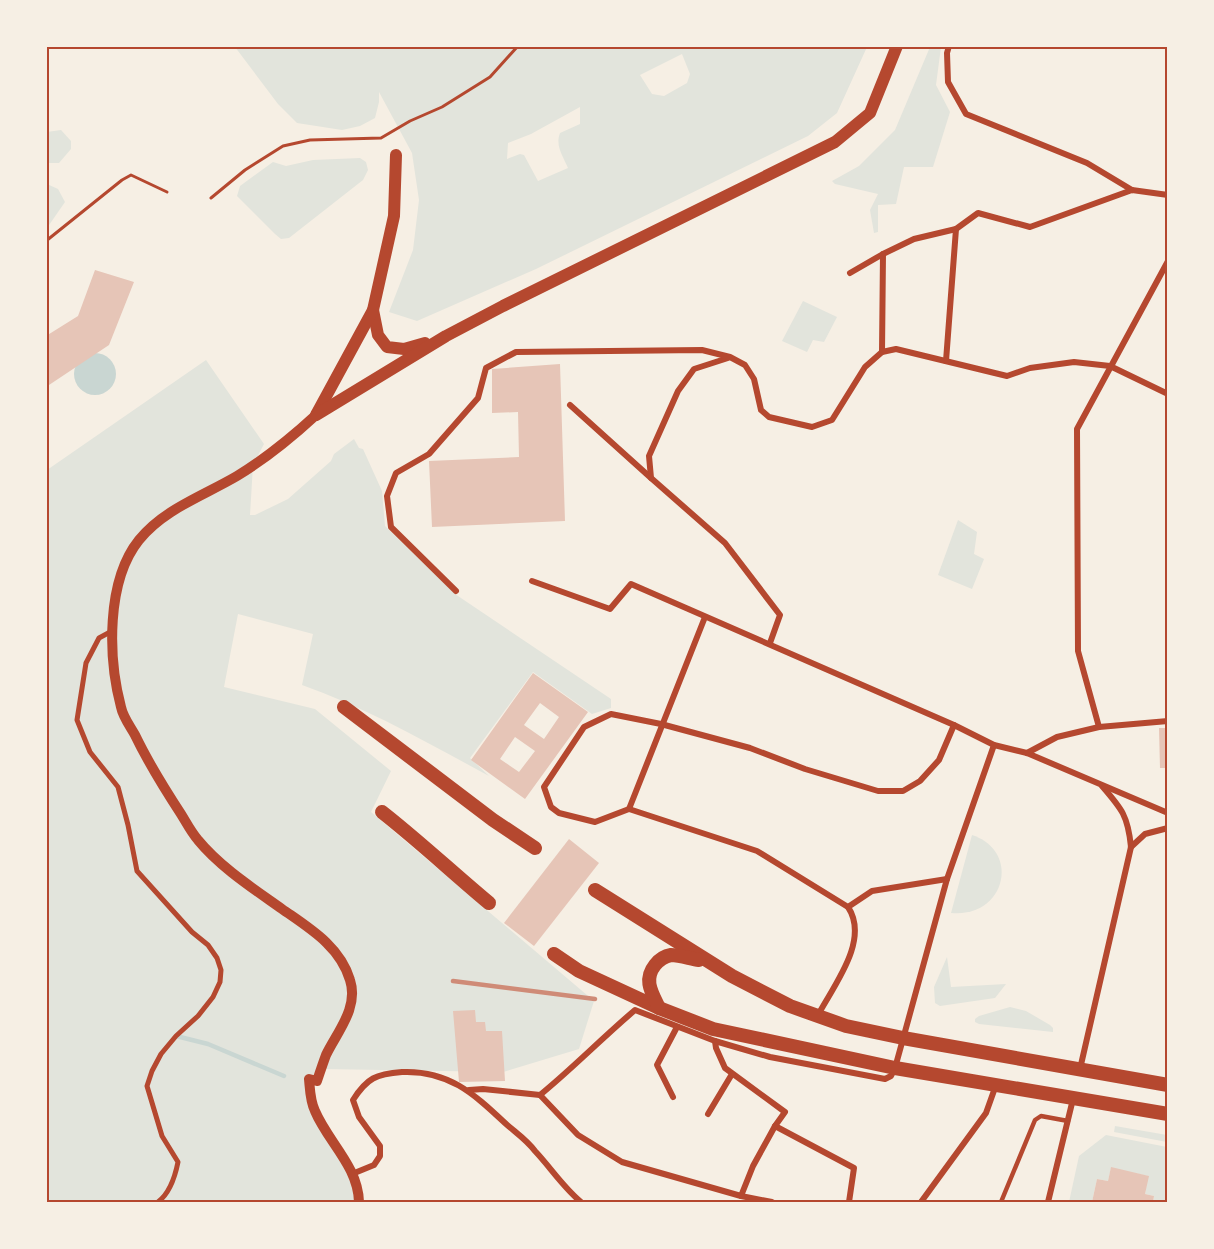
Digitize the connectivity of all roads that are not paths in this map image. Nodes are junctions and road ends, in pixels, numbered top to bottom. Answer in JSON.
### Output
{"nodes":[{"id":1,"x":897,"y":46,"type":"edge"},
{"id":2,"x":949,"y":46,"type":"edge"},
{"id":3,"x":396,"y":155,"type":"dead end"},
{"id":4,"x":1132,"y":190,"type":"junction"},
{"id":5,"x":1167,"y":195,"type":"edge"},
{"id":6,"x":956,"y":228,"type":"junction"},
{"id":7,"x":884,"y":254,"type":"junction"},
{"id":8,"x":1167,"y":261,"type":"edge"},
{"id":9,"x":850,"y":273,"type":"dead end"},
{"id":10,"x":373,"y":310,"type":"junction"},
{"id":11,"x":446,"y":336,"type":"junction"},
{"id":12,"x":882,"y":352,"type":"junction"},
{"id":13,"x":730,"y":357,"type":"junction"},
{"id":14,"x":946,"y":361,"type":"junction"},
{"id":15,"x":1110,"y":366,"type":"junction"},
{"id":16,"x":1167,"y":394,"type":"edge"},
{"id":17,"x":570,"y":405,"type":"dead end"},
{"id":18,"x":316,"y":415,"type":"junction"},
{"id":19,"x":651,"y":478,"type":"junction"},
{"id":20,"x":532,"y":580,"type":"dead end"},
{"id":21,"x":456,"y":591,"type":"dead end"},
{"id":22,"x":705,"y":617,"type":"junction"},
{"id":23,"x":112,"y":631,"type":"junction"},
{"id":24,"x":770,"y":643,"type":"junction"},
{"id":25,"x":344,"y":707,"type":"dead end"},
{"id":26,"x":1167,"y":721,"type":"edge"},
{"id":27,"x":661,"y":724,"type":"junction"},
{"id":28,"x":954,"y":724,"type":"junction"},
{"id":29,"x":1099,"y":727,"type":"junction"},
{"id":30,"x":994,"y":745,"type":"junction"},
{"id":31,"x":1027,"y":753,"type":"junction"},
{"id":32,"x":1100,"y":784,"type":"junction"},
{"id":33,"x":629,"y":809,"type":"junction"},
{"id":34,"x":382,"y":812,"type":"dead end"},
{"id":35,"x":1167,"y":813,"type":"edge"},
{"id":36,"x":1167,"y":828,"type":"edge"},
{"id":37,"x":1131,"y":847,"type":"junction"},
{"id":38,"x":535,"y":848,"type":"dead end"},
{"id":39,"x":947,"y":879,"type":"junction"},
{"id":40,"x":595,"y":890,"type":"dead end"},
{"id":41,"x":489,"y":903,"type":"dead end"},
{"id":42,"x":848,"y":907,"type":"junction"},
{"id":43,"x":554,"y":954,"type":"dead end"},
{"id":44,"x":707,"y":962,"type":"junction"},
{"id":45,"x":659,"y":1008,"type":"junction"},
{"id":46,"x":818,"y":1016,"type":"junction"},
{"id":47,"x":677,"y":1027,"type":"junction"},
{"id":48,"x":903,"y":1038,"type":"junction"},
{"id":49,"x":716,"y":1041,"type":"junction"},
{"id":50,"x":895,"y":1068,"type":"junction"},
{"id":51,"x":1080,"y":1069,"type":"junction"},
{"id":52,"x":732,"y":1074,"type":"junction"},
{"id":53,"x":996,"y":1085,"type":"junction"},
{"id":54,"x":1167,"y":1085,"type":"edge"},
{"id":55,"x":469,"y":1090,"type":"junction"},
{"id":56,"x":540,"y":1095,"type":"junction"},
{"id":57,"x":673,"y":1097,"type":"dead end"},
{"id":58,"x":1073,"y":1098,"type":"junction"},
{"id":59,"x":708,"y":1114,"type":"dead end"},
{"id":60,"x":1167,"y":1114,"type":"edge"},
{"id":61,"x":1068,"y":1121,"type":"junction"},
{"id":62,"x":775,"y":1126,"type":"junction"},
{"id":63,"x":352,"y":1174,"type":"junction"},
{"id":64,"x":741,"y":1196,"type":"junction"},
{"id":65,"x":158,"y":1203,"type":"edge"},
{"id":66,"x":359,"y":1203,"type":"edge"},
{"id":67,"x":581,"y":1203,"type":"edge"},
{"id":68,"x":772,"y":1203,"type":"edge"},
{"id":69,"x":849,"y":1203,"type":"edge"},
{"id":70,"x":921,"y":1203,"type":"edge"},
{"id":71,"x":1001,"y":1203,"type":"edge"},
{"id":72,"x":1048,"y":1203,"type":"edge"}],
"edges":[{"from":1,"to":11,"type":"main road"},
{"from":2,"to":4,"type":"street"},
{"from":3,"to":10,"type":"main road"},
{"from":4,"to":5,"type":"street"},
{"from":4,"to":6,"type":"street"},
{"from":6,"to":7,"type":"street"},
{"from":6,"to":14,"type":"street"},
{"from":7,"to":9,"type":"street"},
{"from":7,"to":12,"type":"street"},
{"from":8,"to":15,"type":"street"},
{"from":10,"to":11,"type":"main road"},
{"from":10,"to":18,"type":"main road"},
{"from":11,"to":18,"type":"main road"},
{"from":12,"to":13,"type":"street"},
{"from":12,"to":14,"type":"street"},
{"from":13,"to":19,"type":"street"},
{"from":13,"to":21,"type":"street"},
{"from":14,"to":15,"type":"street"},
{"from":15,"to":16,"type":"street"},
{"from":15,"to":29,"type":"street"},
{"from":17,"to":19,"type":"street"},
{"from":18,"to":23,"type":"street"},
{"from":19,"to":24,"type":"street"},
{"from":20,"to":22,"type":"street"},
{"from":22,"to":24,"type":"street"},
{"from":22,"to":27,"type":"street"},
{"from":23,"to":63,"type":"street"},
{"from":23,"to":65,"type":"street"},
{"from":24,"to":28,"type":"street"},
{"from":25,"to":38,"type":"main road"},
{"from":26,"to":29,"type":"street"},
{"from":27,"to":28,"type":"street"},
{"from":27,"to":33,"type":"street"},
{"from":27,"to":33,"type":"street"},
{"from":28,"to":30,"type":"street"},
{"from":29,"to":31,"type":"street"},
{"from":30,"to":31,"type":"street"},
{"from":30,"to":39,"type":"street"},
{"from":31,"to":32,"type":"street"},
{"from":32,"to":35,"type":"street"},
{"from":32,"to":37,"type":"street"},
{"from":33,"to":42,"type":"street"},
{"from":34,"to":41,"type":"main road"},
{"from":36,"to":37,"type":"street"},
{"from":37,"to":51,"type":"street"},
{"from":39,"to":42,"type":"street"},
{"from":39,"to":48,"type":"street"},
{"from":40,"to":44,"type":"main road"},
{"from":42,"to":46,"type":"street"},
{"from":43,"to":45,"type":"main road"},
{"from":44,"to":45,"type":"main road"},
{"from":44,"to":46,"type":"main road"},
{"from":45,"to":50,"type":"main road"},
{"from":46,"to":48,"type":"main road"},
{"from":47,"to":49,"type":"street"},
{"from":47,"to":56,"type":"street"},
{"from":47,"to":57,"type":"street"},
{"from":48,"to":50,"type":"street"},
{"from":48,"to":51,"type":"main road"},
{"from":49,"to":50,"type":"street"},
{"from":49,"to":52,"type":"street"},
{"from":50,"to":53,"type":"main road"},
{"from":51,"to":54,"type":"main road"},
{"from":52,"to":59,"type":"street"},
{"from":52,"to":62,"type":"street"},
{"from":53,"to":58,"type":"main road"},
{"from":53,"to":70,"type":"street"},
{"from":55,"to":56,"type":"street"},
{"from":55,"to":63,"type":"street"},
{"from":55,"to":67,"type":"street"},
{"from":56,"to":64,"type":"street"},
{"from":58,"to":60,"type":"main road"},
{"from":58,"to":61,"type":"street"},
{"from":61,"to":71,"type":"lane"},
{"from":61,"to":72,"type":"street"},
{"from":62,"to":64,"type":"street"},
{"from":62,"to":69,"type":"street"},
{"from":63,"to":66,"type":"street"},
{"from":64,"to":68,"type":"street"}]}
